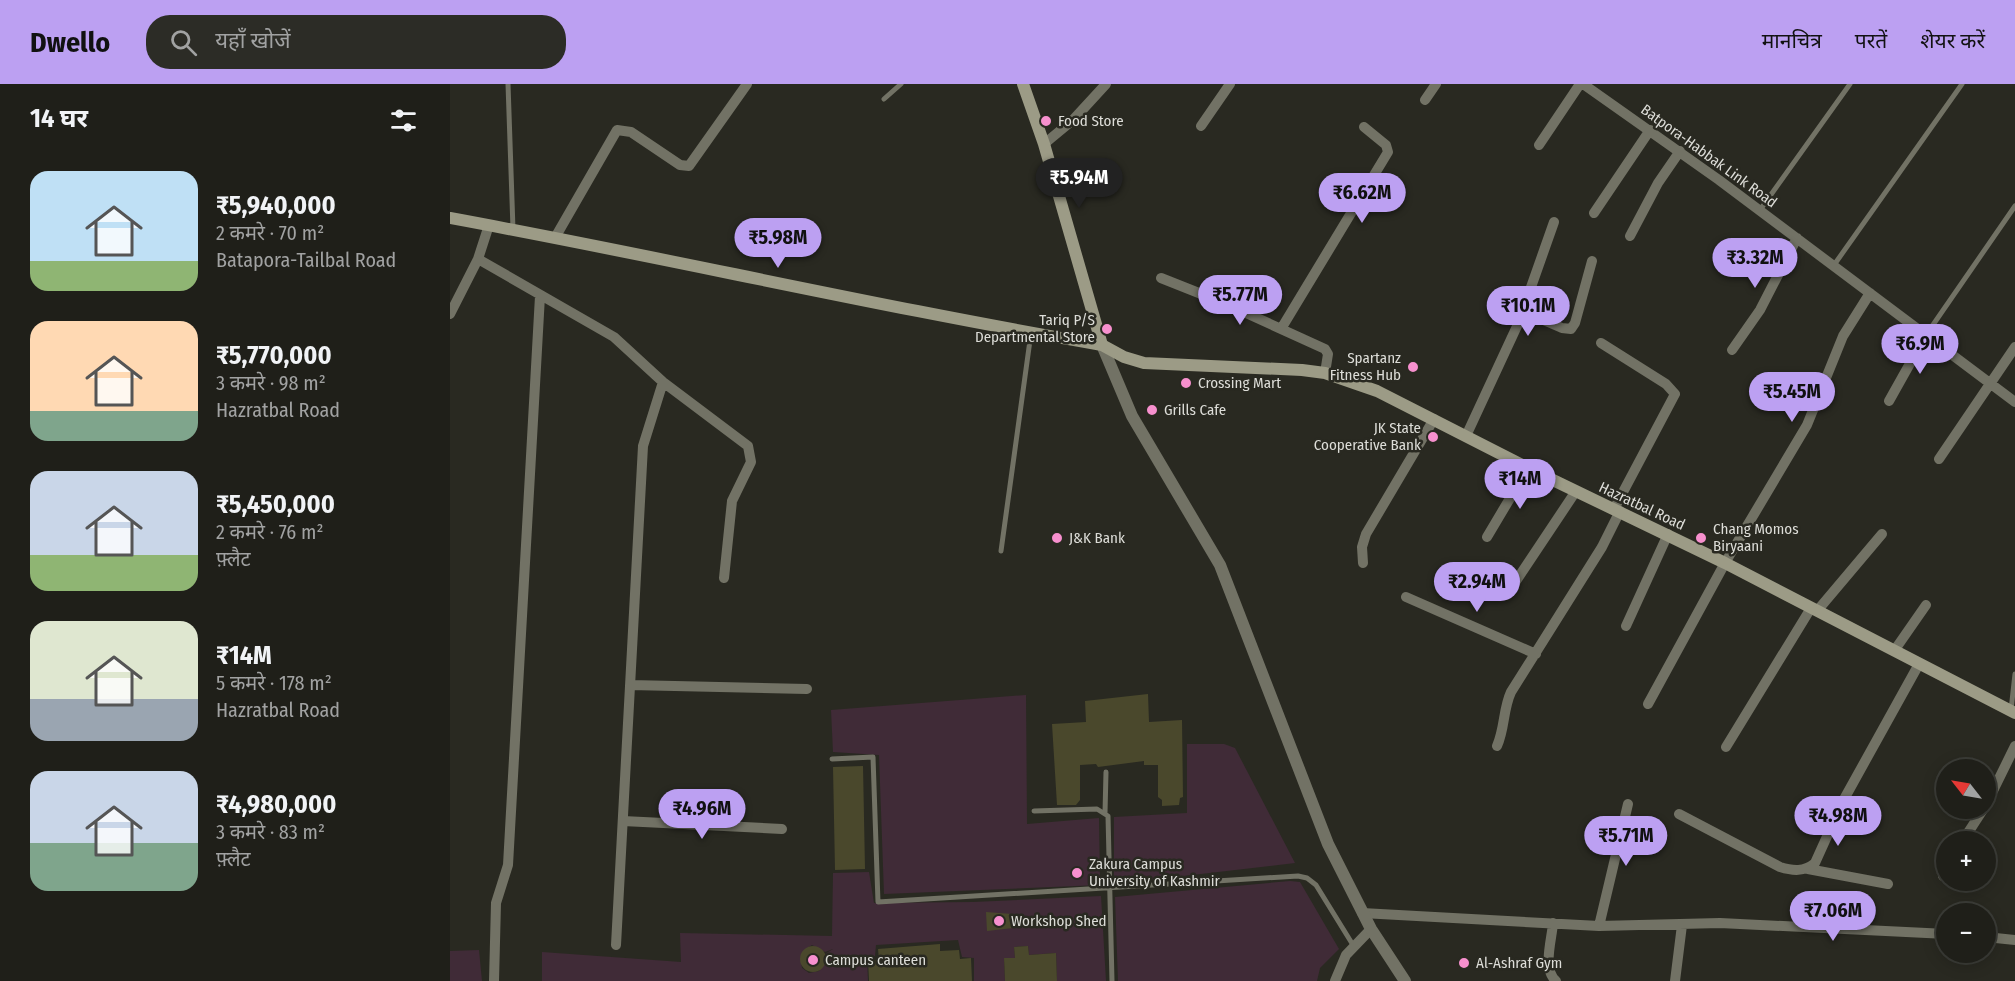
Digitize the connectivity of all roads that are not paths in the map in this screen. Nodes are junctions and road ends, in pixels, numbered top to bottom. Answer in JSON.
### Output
{"nodes":[{"id":1,"x":508,"y":84,"type":"edge"},
{"id":2,"x":747,"y":84,"type":"edge"},
{"id":3,"x":901,"y":84,"type":"edge"},
{"id":4,"x":1023,"y":84,"type":"edge"},
{"id":5,"x":1106,"y":84,"type":"edge"},
{"id":6,"x":1230,"y":84,"type":"edge"},
{"id":7,"x":1436,"y":84,"type":"edge"},
{"id":8,"x":1581,"y":84,"type":"edge"},
{"id":9,"x":1850,"y":84,"type":"edge"},
{"id":10,"x":1962,"y":84,"type":"edge"},
{"id":11,"x":884,"y":99,"type":"dead end"},
{"id":12,"x":1425,"y":100,"type":"dead end"},
{"id":13,"x":1201,"y":126,"type":"dead end"},
{"id":14,"x":1364,"y":127,"type":"dead end"},
{"id":15,"x":1650,"y":130,"type":"junction"},
{"id":16,"x":1044,"y":144,"type":"junction"},
{"id":17,"x":1539,"y":145,"type":"dead end"},
{"id":18,"x":1680,"y":152,"type":"junction"},
{"id":19,"x":2015,"y":206,"type":"edge"},
{"id":20,"x":1760,"y":210,"type":"junction"},
{"id":21,"x":1594,"y":213,"type":"dead end"},
{"id":22,"x":450,"y":218,"type":"edge"},
{"id":23,"x":1554,"y":222,"type":"dead end"},
{"id":24,"x":489,"y":225,"type":"junction"},
{"id":25,"x":513,"y":229,"type":"junction"},
{"id":26,"x":556,"y":236,"type":"junction"},
{"id":27,"x":1630,"y":236,"type":"dead end"},
{"id":28,"x":1797,"y":238,"type":"junction"},
{"id":29,"x":478,"y":259,"type":"junction"},
{"id":30,"x":1592,"y":261,"type":"dead end"},
{"id":31,"x":1834,"y":265,"type":"junction"},
{"id":32,"x":1161,"y":278,"type":"dead end"},
{"id":33,"x":1870,"y":292,"type":"junction"},
{"id":34,"x":540,"y":296,"type":"junction"},
{"id":35,"x":1523,"y":311,"type":"junction"},
{"id":36,"x":450,"y":314,"type":"edge"},
{"id":37,"x":1281,"y":329,"type":"junction"},
{"id":38,"x":1031,"y":333,"type":"junction"},
{"id":39,"x":1926,"y":335,"type":"junction"},
{"id":40,"x":1601,"y":343,"type":"dead end"},
{"id":41,"x":1102,"y":345,"type":"junction"},
{"id":42,"x":2015,"y":347,"type":"edge"},
{"id":43,"x":1732,"y":350,"type":"dead end"},
{"id":44,"x":1324,"y":373,"type":"junction"},
{"id":45,"x":663,"y":381,"type":"junction"},
{"id":46,"x":1990,"y":383,"type":"junction"},
{"id":47,"x":1889,"y":401,"type":"dead end"},
{"id":48,"x":2015,"y":402,"type":"edge"},
{"id":49,"x":1434,"y":419,"type":"junction"},
{"id":50,"x":1466,"y":436,"type":"junction"},
{"id":51,"x":1939,"y":459,"type":"dead end"},
{"id":52,"x":1528,"y":468,"type":"junction"},
{"id":53,"x":1576,"y":491,"type":"junction"},
{"id":54,"x":1617,"y":510,"type":"junction"},
{"id":55,"x":1668,"y":534,"type":"junction"},
{"id":56,"x":1882,"y":534,"type":"dead end"},
{"id":57,"x":1487,"y":537,"type":"dead end"},
{"id":58,"x":1001,"y":551,"type":"dead end"},
{"id":59,"x":1363,"y":563,"type":"dead end"},
{"id":60,"x":1725,"y":563,"type":"junction"},
{"id":61,"x":724,"y":578,"type":"dead end"},
{"id":62,"x":1510,"y":590,"type":"dead end"},
{"id":63,"x":1406,"y":597,"type":"dead end"},
{"id":64,"x":1926,"y":605,"type":"dead end"},
{"id":65,"x":1814,"y":610,"type":"junction"},
{"id":66,"x":1626,"y":626,"type":"dead end"},
{"id":67,"x":1894,"y":651,"type":"junction"},
{"id":68,"x":1536,"y":654,"type":"junction"},
{"id":69,"x":1919,"y":664,"type":"junction"},
{"id":70,"x":2015,"y":674,"type":"edge"},
{"id":71,"x":630,"y":685,"type":"junction"},
{"id":72,"x":807,"y":688,"type":"dead end"},
{"id":73,"x":1648,"y":704,"type":"dead end"},
{"id":74,"x":2013,"y":713,"type":"edge"},
{"id":75,"x":1497,"y":746,"type":"dead end"},
{"id":76,"x":2015,"y":746,"type":"edge"},
{"id":77,"x":1725,"y":747,"type":"dead end"},
{"id":78,"x":832,"y":759,"type":"dead end"},
{"id":79,"x":1106,"y":772,"type":"dead end"},
{"id":80,"x":1996,"y":785,"type":"edge"},
{"id":81,"x":1628,"y":804,"type":"dead end"},
{"id":82,"x":1034,"y":811,"type":"dead end"},
{"id":83,"x":1105,"y":813,"type":"junction"},
{"id":84,"x":1679,"y":814,"type":"dead end"},
{"id":85,"x":623,"y":821,"type":"junction"},
{"id":86,"x":782,"y":829,"type":"dead end"},
{"id":87,"x":1808,"y":869,"type":"junction"},
{"id":88,"x":1888,"y":884,"type":"dead end"},
{"id":89,"x":1109,"y":890,"type":"junction"},
{"id":90,"x":1362,"y":913,"type":"junction"},
{"id":91,"x":1553,"y":923,"type":"junction"},
{"id":92,"x":1682,"y":925,"type":"junction"},
{"id":93,"x":1599,"y":926,"type":"junction"},
{"id":94,"x":1371,"y":929,"type":"junction"},
{"id":95,"x":1936,"y":933,"type":"edge"},
{"id":96,"x":1996,"y":938,"type":"edge"},
{"id":97,"x":2015,"y":940,"type":"edge"},
{"id":98,"x":615,"y":945,"type":"dead end"},
{"id":99,"x":1353,"y":945,"type":"junction"},
{"id":100,"x":494,"y":981,"type":"edge"},
{"id":101,"x":1112,"y":981,"type":"edge"},
{"id":102,"x":1335,"y":981,"type":"edge"},
{"id":103,"x":1405,"y":981,"type":"edge"},
{"id":104,"x":1556,"y":981,"type":"edge"},
{"id":105,"x":1675,"y":981,"type":"edge"}],
"edges":[{"from":1,"to":25,"type":"lane"},
{"from":2,"to":26,"type":"street"},
{"from":3,"to":11,"type":"lane"},
{"from":4,"to":16,"type":"main road"},
{"from":5,"to":16,"type":"street"},
{"from":6,"to":13,"type":"street"},
{"from":7,"to":12,"type":"street"},
{"from":8,"to":15,"type":"street","name":"Batpora-Habbak Link Road"},
{"from":8,"to":17,"type":"street"},
{"from":9,"to":20,"type":"lane"},
{"from":10,"to":31,"type":"lane"},
{"from":14,"to":37,"type":"street"},
{"from":15,"to":18,"type":"street","name":"Batpora-Habbak Link Road"},
{"from":15,"to":21,"type":"street"},
{"from":16,"to":41,"type":"main road"},
{"from":18,"to":20,"type":"street","name":"Batpora-Habbak Link Road"},
{"from":18,"to":27,"type":"street"},
{"from":19,"to":39,"type":"lane"},
{"from":20,"to":28,"type":"street","name":"Batpora-Habbak Link Road"},
{"from":22,"to":24,"type":"main road","name":"Hazratbal Road"},
{"from":23,"to":35,"type":"street"},
{"from":24,"to":25,"type":"main road","name":"Hazratbal Road"},
{"from":24,"to":29,"type":"street"},
{"from":25,"to":26,"type":"main road","name":"Hazratbal Road"},
{"from":26,"to":38,"type":"main road","name":"Hazratbal Road"},
{"from":28,"to":31,"type":"street","name":"Batpora-Habbak Link Road"},
{"from":28,"to":43,"type":"street"},
{"from":29,"to":34,"type":"street"},
{"from":29,"to":36,"type":"street"},
{"from":30,"to":35,"type":"street"},
{"from":31,"to":33,"type":"street","name":"Batpora-Habbak Link Road"},
{"from":32,"to":37,"type":"street"},
{"from":33,"to":39,"type":"street","name":"Batpora-Habbak Link Road"},
{"from":33,"to":60,"type":"street"},
{"from":34,"to":45,"type":"street"},
{"from":34,"to":100,"type":"street"},
{"from":35,"to":50,"type":"street"},
{"from":37,"to":44,"type":"street"},
{"from":38,"to":41,"type":"main road","name":"Hazratbal Road"},
{"from":38,"to":58,"type":"lane"},
{"from":39,"to":46,"type":"street","name":"Batpora-Habbak Link Road"},
{"from":39,"to":47,"type":"street"},
{"from":40,"to":54,"type":"street"},
{"from":41,"to":44,"type":"main road","name":"Hazratbal Road"},
{"from":41,"to":90,"type":"street"},
{"from":42,"to":46,"type":"street"},
{"from":44,"to":49,"type":"main road","name":"Hazratbal Road"},
{"from":45,"to":61,"type":"street"},
{"from":45,"to":71,"type":"street"},
{"from":46,"to":48,"type":"street","name":"Batpora-Habbak Link Road"},
{"from":46,"to":51,"type":"street"},
{"from":49,"to":50,"type":"main road","name":"Hazratbal Road"},
{"from":49,"to":59,"type":"street"},
{"from":50,"to":52,"type":"main road","name":"Hazratbal Road"},
{"from":52,"to":53,"type":"main road","name":"Hazratbal Road"},
{"from":52,"to":57,"type":"street"},
{"from":53,"to":54,"type":"main road","name":"Hazratbal Road"},
{"from":53,"to":62,"type":"street"},
{"from":54,"to":55,"type":"main road","name":"Hazratbal Road"},
{"from":54,"to":68,"type":"street"},
{"from":55,"to":60,"type":"main road","name":"Hazratbal Road"},
{"from":55,"to":66,"type":"street"},
{"from":56,"to":65,"type":"street"},
{"from":60,"to":65,"type":"main road","name":"Hazratbal Road"},
{"from":60,"to":73,"type":"street"},
{"from":63,"to":68,"type":"street"},
{"from":64,"to":67,"type":"street"},
{"from":65,"to":67,"type":"main road","name":"Hazratbal Road"},
{"from":65,"to":77,"type":"street"},
{"from":67,"to":69,"type":"main road","name":"Hazratbal Road"},
{"from":68,"to":75,"type":"street"},
{"from":69,"to":74,"type":"main road","name":"Hazratbal Road"},
{"from":69,"to":87,"type":"street"},
{"from":70,"to":74,"type":"lane"},
{"from":71,"to":72,"type":"street"},
{"from":71,"to":85,"type":"street"},
{"from":76,"to":80,"type":"street"},
{"from":78,"to":89,"type":"lane"},
{"from":79,"to":83,"type":"lane"},
{"from":81,"to":93,"type":"street"},
{"from":82,"to":83,"type":"lane"},
{"from":83,"to":89,"type":"lane"},
{"from":84,"to":87,"type":"street"},
{"from":85,"to":86,"type":"street"},
{"from":85,"to":98,"type":"street"},
{"from":87,"to":88,"type":"street"},
{"from":89,"to":99,"type":"lane"},
{"from":89,"to":101,"type":"lane"},
{"from":90,"to":91,"type":"street"},
{"from":90,"to":94,"type":"street"},
{"from":91,"to":93,"type":"street"},
{"from":91,"to":104,"type":"street"},
{"from":92,"to":93,"type":"street"},
{"from":92,"to":95,"type":"street"},
{"from":92,"to":105,"type":"street"},
{"from":94,"to":99,"type":"street"},
{"from":94,"to":103,"type":"street"},
{"from":96,"to":97,"type":"street"},
{"from":99,"to":102,"type":"street"}]}
